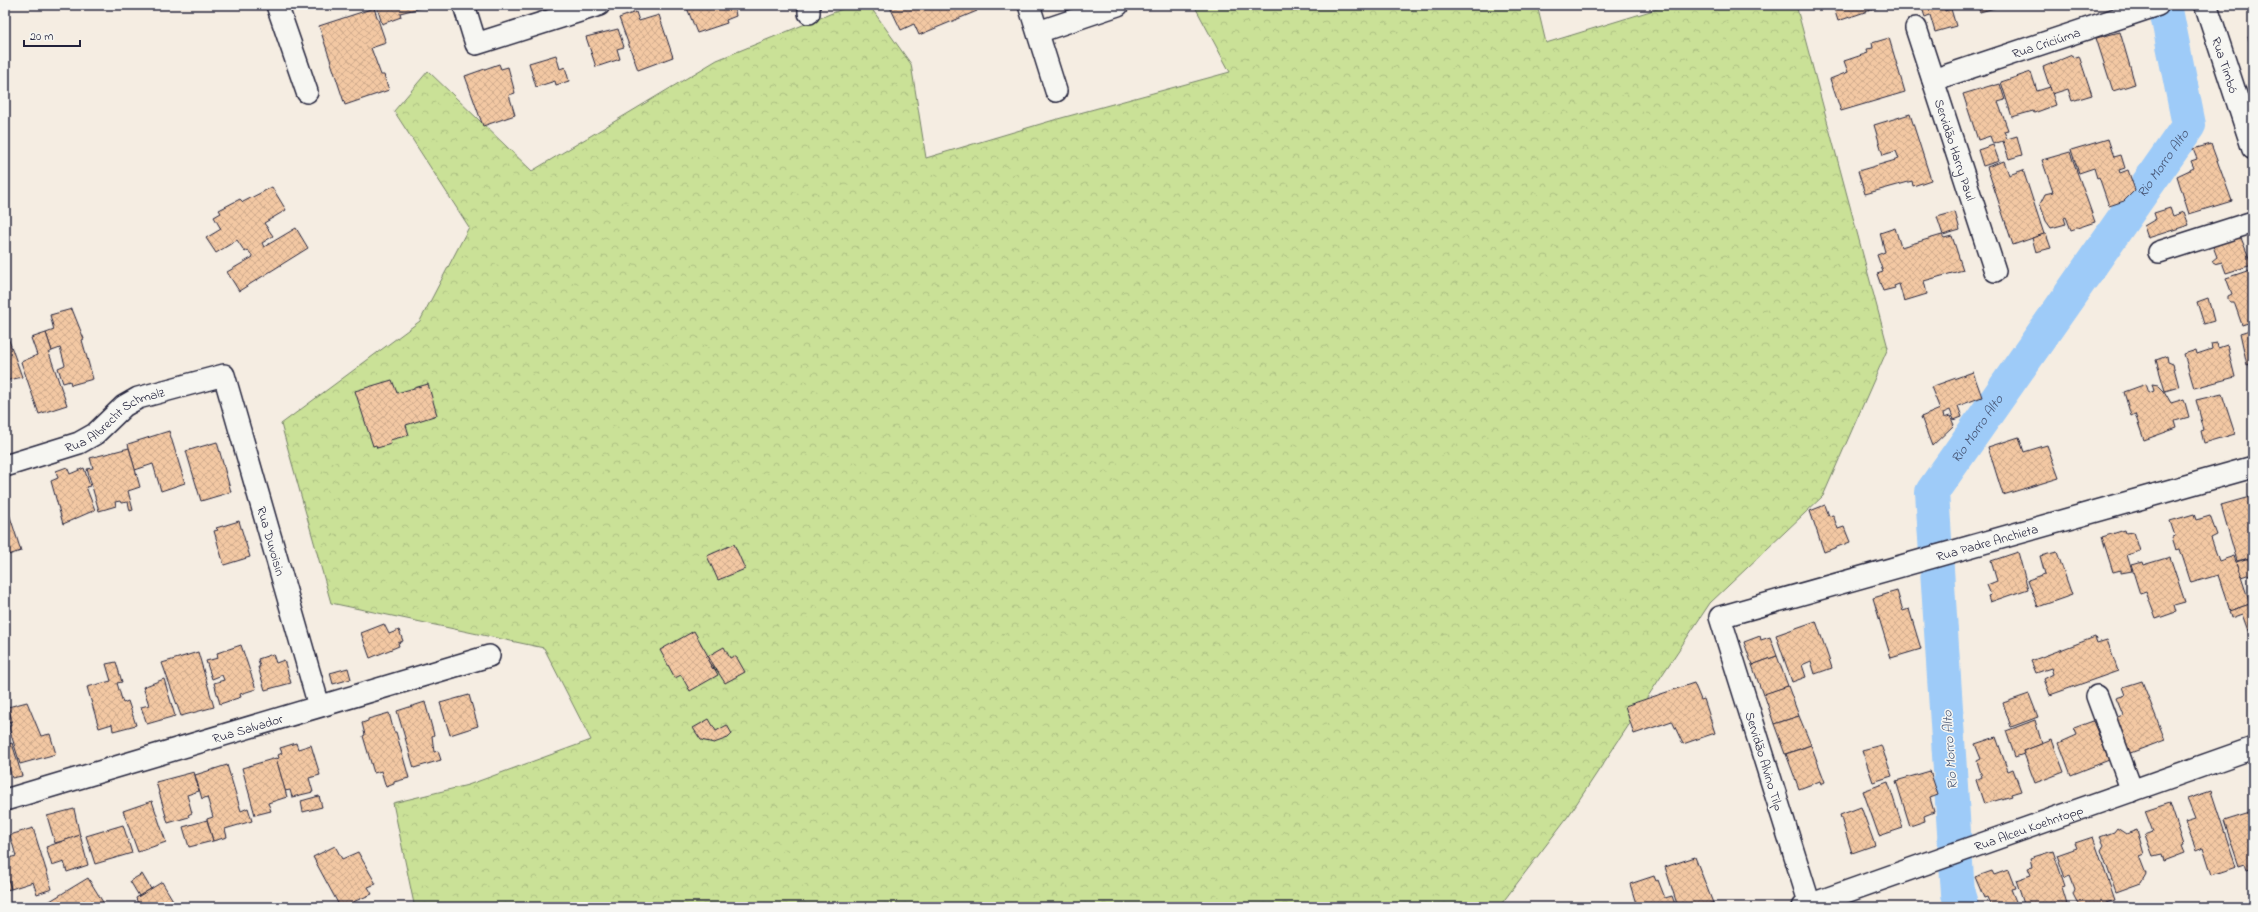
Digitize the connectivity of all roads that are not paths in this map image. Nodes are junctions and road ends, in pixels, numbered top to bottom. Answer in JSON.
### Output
{"nodes":[{"id":1,"x":277,"y":5,"type":"edge"},
{"id":2,"x":464,"y":5,"type":"edge"},
{"id":3,"x":599,"y":5,"type":"edge"},
{"id":4,"x":1029,"y":5,"type":"edge"},
{"id":5,"x":1118,"y":5,"type":"edge"},
{"id":6,"x":2206,"y":5,"type":"edge"},
{"id":7,"x":2153,"y":7,"type":"edge"},
{"id":8,"x":1916,"y":28,"type":"dead end"},
{"id":9,"x":1038,"y":32,"type":"junction"},
{"id":10,"x":1933,"y":80,"type":"junction"},
{"id":11,"x":1056,"y":91,"type":"dead end"},
{"id":12,"x":307,"y":92,"type":"dead end"},
{"id":13,"x":2253,"y":148,"type":"edge"},
{"id":14,"x":2253,"y":222,"type":"edge"},
{"id":15,"x":2159,"y":252,"type":"dead end"},
{"id":16,"x":1995,"y":271,"type":"dead end"},
{"id":17,"x":224,"y":375,"type":"joint"},
{"id":18,"x":5,"y":466,"type":"edge"},
{"id":19,"x":2253,"y":467,"type":"edge"},
{"id":20,"x":1720,"y":617,"type":"joint"},
{"id":21,"x":489,"y":656,"type":"dead end"},
{"id":22,"x":2097,"y":696,"type":"dead end"},
{"id":23,"x":320,"y":706,"type":"junction"},
{"id":24,"x":2253,"y":748,"type":"edge"},
{"id":25,"x":2132,"y":791,"type":"junction"},
{"id":26,"x":5,"y":800,"type":"edge"},
{"id":27,"x":1806,"y":906,"type":"edge"}],
"edges":[{"from":1,"to":12,"type":"street"},
{"from":2,"to":3,"type":"street"},
{"from":4,"to":9,"type":"street"},
{"from":5,"to":9,"type":"street"},
{"from":6,"to":13,"type":"main road","name":"Rua Timbó"},
{"from":7,"to":10,"type":"street","name":"Rua Criciúma"},
{"from":8,"to":10,"type":"street","name":"Servidão Harry Paul"},
{"from":9,"to":11,"type":"street"},
{"from":10,"to":16,"type":"street","name":"Servidão Harry Paul"},
{"from":14,"to":15,"type":"street"},
{"from":17,"to":18,"type":"street","name":"Rua Albrecht Schmalz"},
{"from":17,"to":23,"type":"street","name":"Rua Duvoisin"},
{"from":19,"to":20,"type":"street","name":"Rua Padre Anchieta"},
{"from":20,"to":27,"type":"street","name":"Servidão Alvino Tilp"},
{"from":21,"to":23,"type":"street","name":"Rua Salvador"},
{"from":22,"to":25,"type":"street"},
{"from":23,"to":26,"type":"street","name":"Rua Salvador"},
{"from":24,"to":25,"type":"street","name":"Rua Alceu Koehntopp"},
{"from":25,"to":27,"type":"street","name":"Rua Alceu Koehntopp"}]}
